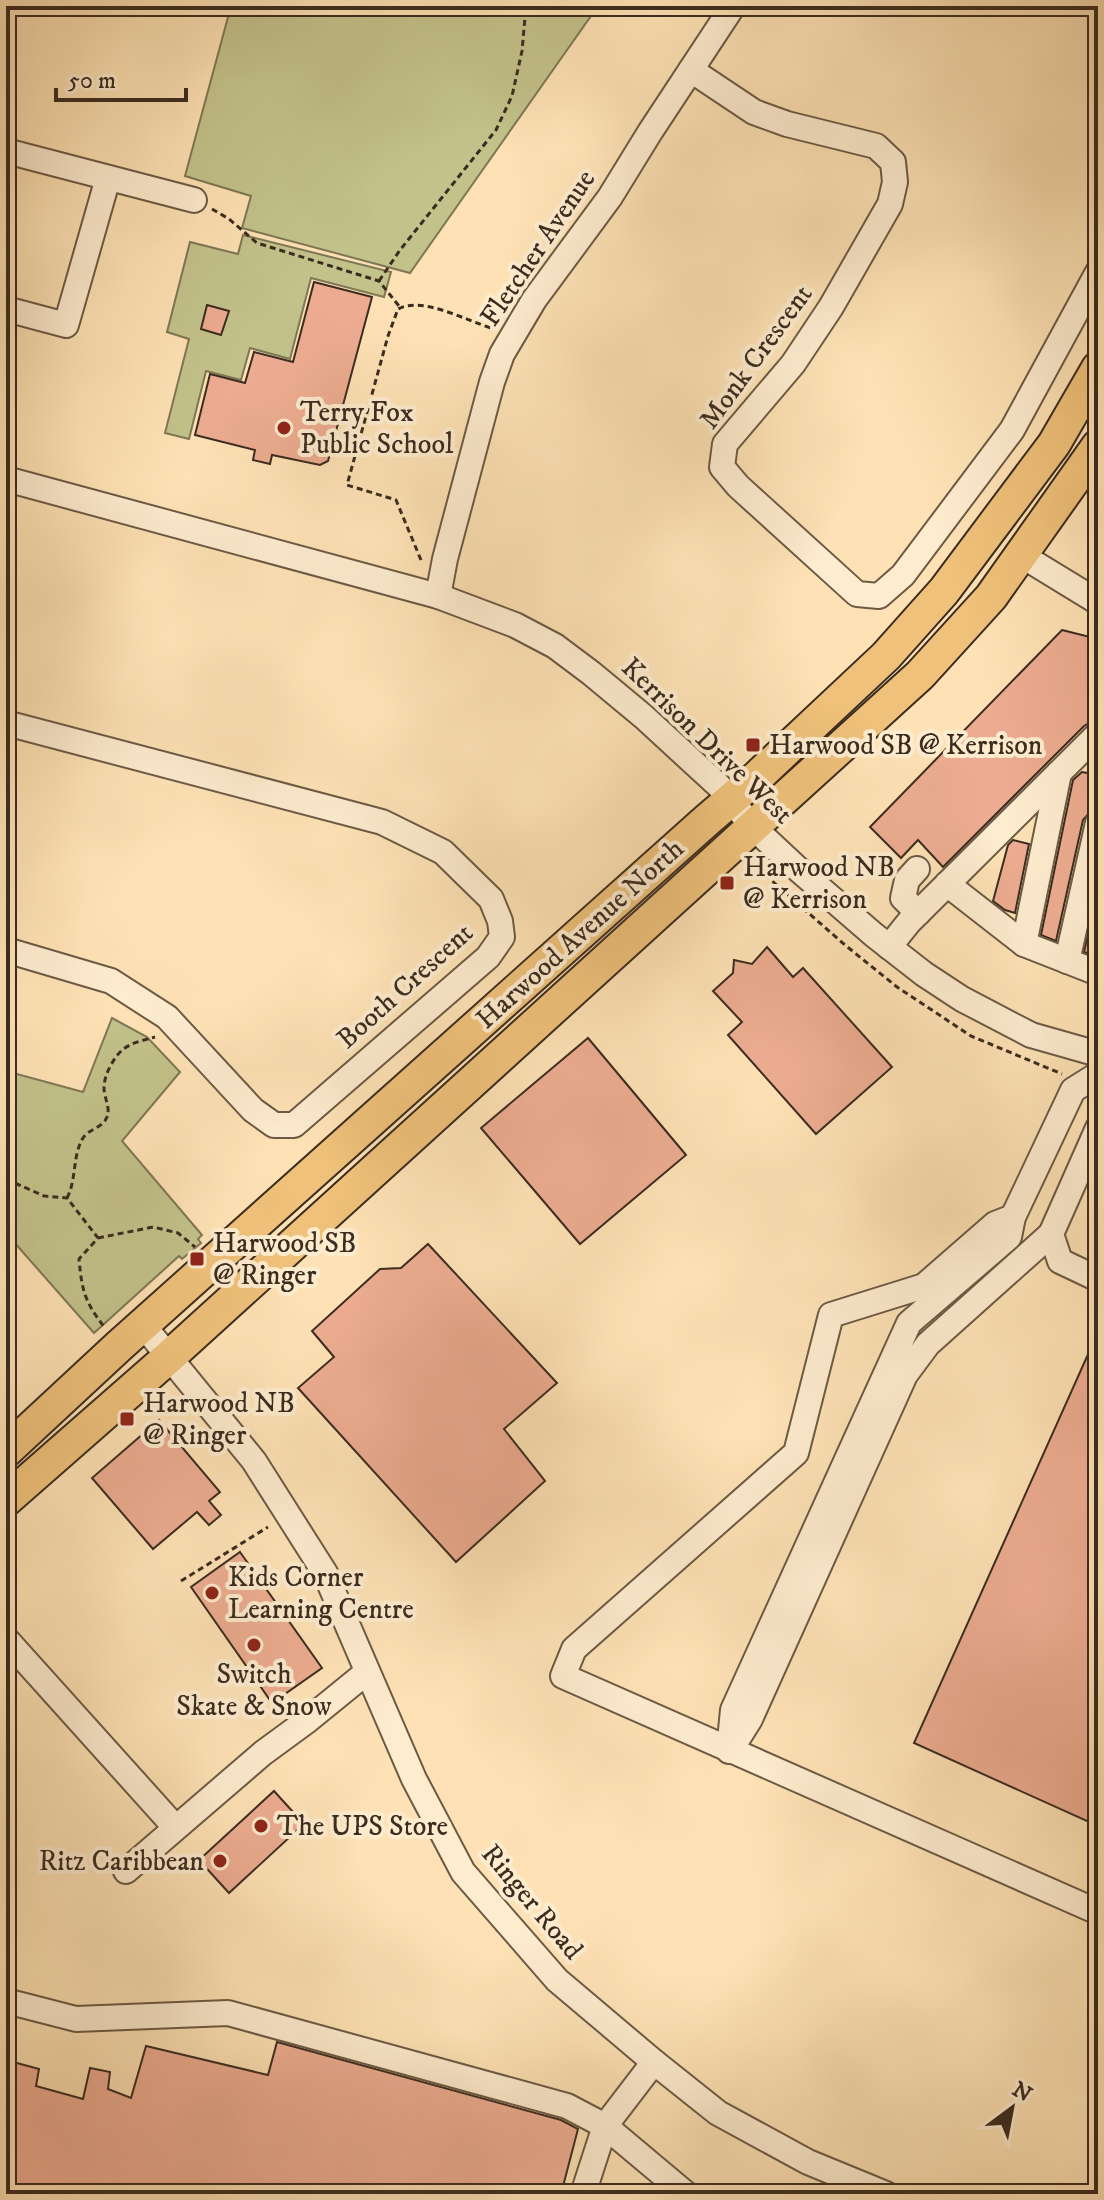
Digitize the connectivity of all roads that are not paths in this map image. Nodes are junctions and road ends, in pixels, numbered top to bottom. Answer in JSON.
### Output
{"nodes":[{"id":1,"x":733,"y":6,"type":"edge"},
{"id":2,"x":691,"y":70,"type":"junction"},
{"id":3,"x":6,"y":151,"type":"edge"},
{"id":4,"x":108,"y":178,"type":"junction"},
{"id":5,"x":194,"y":200,"type":"road end"},
{"id":6,"x":1098,"y":272,"type":"edge"},
{"id":7,"x":6,"y":309,"type":"edge"},
{"id":8,"x":1098,"y":368,"type":"edge"},
{"id":9,"x":1098,"y":446,"type":"edge"},
{"id":10,"x":6,"y":479,"type":"edge"},
{"id":11,"x":1021,"y":555,"type":"junction"},
{"id":12,"x":438,"y":596,"type":"junction"},
{"id":13,"x":1098,"y":602,"type":"edge"},
{"id":14,"x":6,"y":723,"type":"edge"},
{"id":15,"x":1098,"y":737,"type":"edge"},
{"id":16,"x":1059,"y":773,"type":"junction"},
{"id":17,"x":731,"y":800,"type":"junction"},
{"id":18,"x":1098,"y":823,"type":"edge"},
{"id":19,"x":754,"y":828,"type":"junction"},
{"id":20,"x":917,"y":869,"type":"dead end"},
{"id":21,"x":947,"y":884,"type":"junction"},
{"id":22,"x":918,"y":913,"type":"junction"},
{"id":23,"x":1024,"y":944,"type":"junction"},
{"id":24,"x":889,"y":947,"type":"junction"},
{"id":25,"x":6,"y":950,"type":"edge"},
{"id":26,"x":1067,"y":961,"type":"junction"},
{"id":27,"x":1098,"y":973,"type":"edge"},
{"id":28,"x":1098,"y":1054,"type":"edge"},
{"id":29,"x":1098,"y":1079,"type":"edge"},
{"id":30,"x":1098,"y":1128,"type":"edge"},
{"id":31,"x":1013,"y":1217,"type":"junction"},
{"id":32,"x":1051,"y":1234,"type":"junction"},
{"id":33,"x":1098,"y":1279,"type":"edge"},
{"id":34,"x":143,"y":1325,"type":"junction"},
{"id":35,"x":169,"y":1357,"type":"junction"},
{"id":36,"x":6,"y":1451,"type":"edge"},
{"id":37,"x":6,"y":1500,"type":"edge"},
{"id":38,"x":6,"y":1639,"type":"edge"},
{"id":39,"x":367,"y":1672,"type":"junction"},
{"id":40,"x":729,"y":1751,"type":"junction"},
{"id":41,"x":175,"y":1827,"type":"junction"},
{"id":42,"x":126,"y":1871,"type":"dead end"},
{"id":43,"x":1098,"y":1912,"type":"edge"},
{"id":44,"x":6,"y":2001,"type":"edge"},
{"id":45,"x":654,"y":2062,"type":"junction"},
{"id":46,"x":605,"y":2126,"type":"junction"},
{"id":47,"x":583,"y":2194,"type":"edge"},
{"id":48,"x":686,"y":2194,"type":"edge"},
{"id":49,"x":886,"y":2194,"type":"edge"}],
"edges":[{"from":1,"to":2,"type":"street","name":"Fletcher Avenue"},
{"from":2,"to":6,"type":"street","name":"Monk Crescent"},
{"from":2,"to":12,"type":"street","name":"Fletcher Avenue"},
{"from":3,"to":4,"type":"street"},
{"from":4,"to":5,"type":"street"},
{"from":4,"to":7,"type":"street"},
{"from":8,"to":17,"type":"main road","name":"Harwood Avenue North"},
{"from":9,"to":11,"type":"main road","name":"Harwood Avenue North"},
{"from":10,"to":12,"type":"street","name":"Kerrison Drive West"},
{"from":11,"to":13,"type":"street"},
{"from":11,"to":19,"type":"main road","name":"Harwood Avenue North"},
{"from":12,"to":17,"type":"street","name":"Kerrison Drive West"},
{"from":14,"to":25,"type":"street","name":"Booth Crescent"},
{"from":15,"to":16,"type":"street"},
{"from":16,"to":21,"type":"street"},
{"from":16,"to":23,"type":"street"},
{"from":17,"to":19,"type":"street","name":"Kerrison Drive West"},
{"from":17,"to":34,"type":"main road","name":"Harwood Avenue North"},
{"from":18,"to":26,"type":"street"},
{"from":19,"to":24,"type":"street","name":"Kerrison Drive West"},
{"from":19,"to":35,"type":"main road","name":"Harwood Avenue North"},
{"from":20,"to":22,"type":"street"},
{"from":21,"to":22,"type":"street"},
{"from":21,"to":23,"type":"street"},
{"from":22,"to":24,"type":"street"},
{"from":23,"to":26,"type":"street"},
{"from":24,"to":28,"type":"street","name":"Kerrison Drive West"},
{"from":26,"to":27,"type":"street"},
{"from":29,"to":31,"type":"street"},
{"from":30,"to":32,"type":"street"},
{"from":31,"to":40,"type":"street"},
{"from":31,"to":40,"type":"street"},
{"from":32,"to":33,"type":"street"},
{"from":32,"to":40,"type":"street"},
{"from":34,"to":35,"type":"street","name":"Ringer Road"},
{"from":34,"to":36,"type":"main road","name":"Harwood Avenue North"},
{"from":35,"to":37,"type":"main road","name":"Harwood Avenue North"},
{"from":35,"to":39,"type":"street","name":"Ringer Road"},
{"from":38,"to":41,"type":"street"},
{"from":39,"to":41,"type":"street"},
{"from":39,"to":45,"type":"street","name":"Ringer Road"},
{"from":40,"to":43,"type":"street"},
{"from":41,"to":42,"type":"street"},
{"from":44,"to":46,"type":"street"},
{"from":45,"to":46,"type":"street"},
{"from":45,"to":49,"type":"street","name":"Ringer Road"},
{"from":46,"to":47,"type":"street"},
{"from":46,"to":48,"type":"street"}]}
